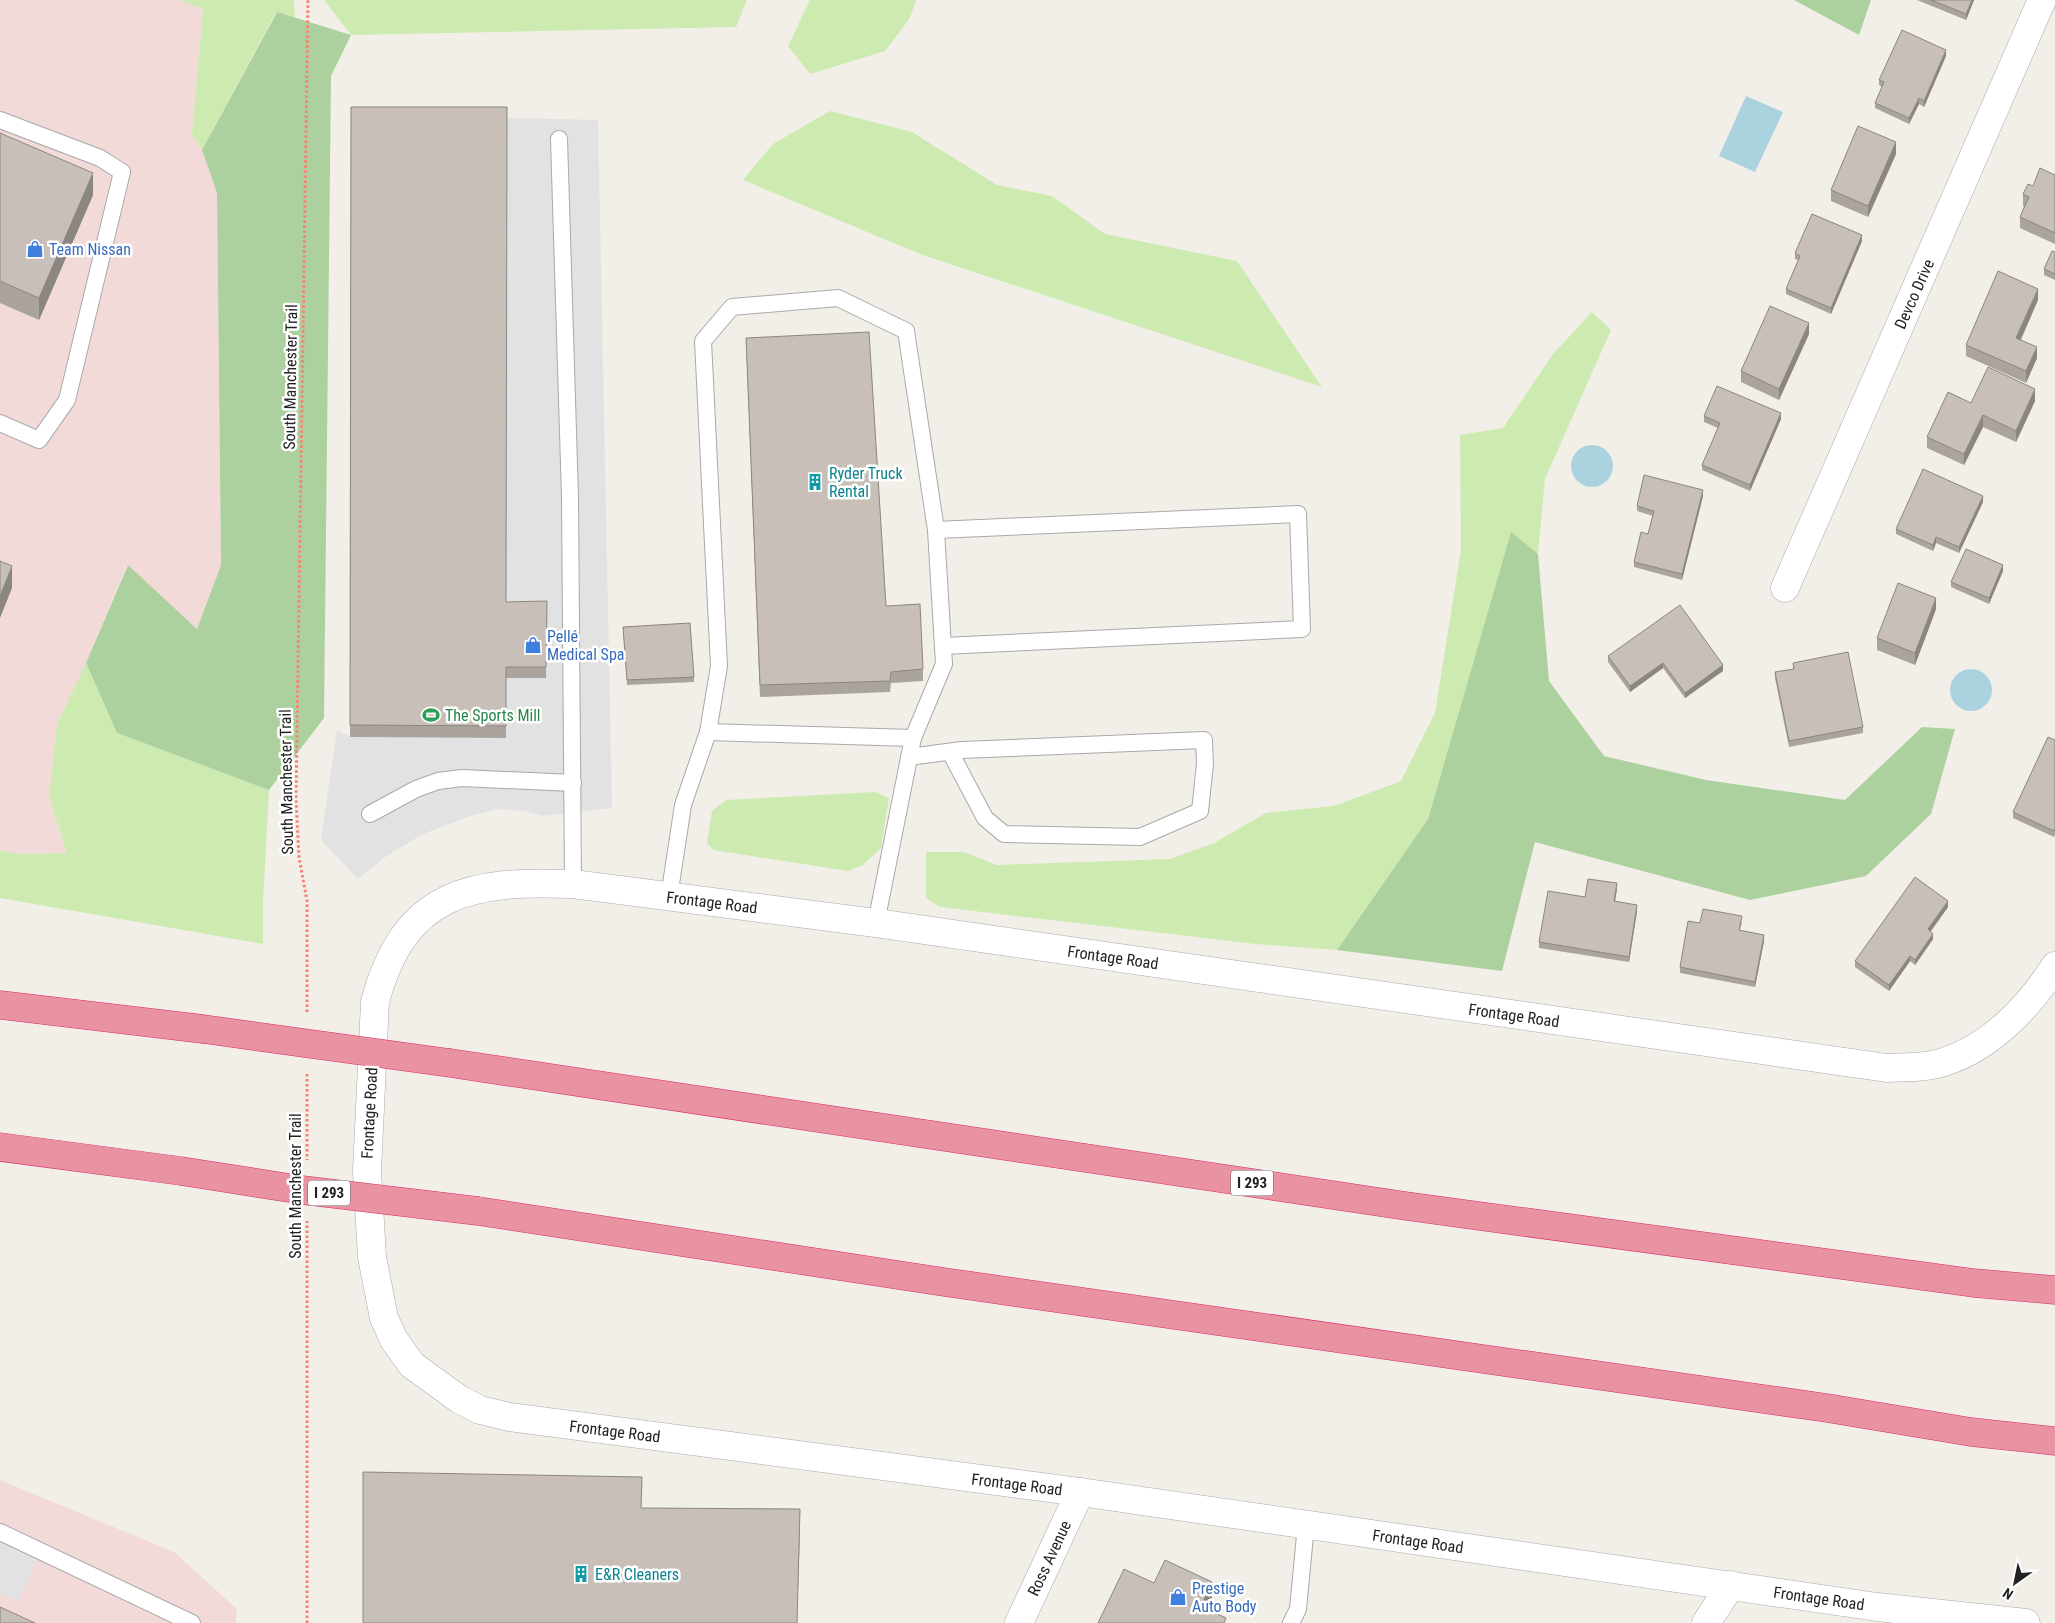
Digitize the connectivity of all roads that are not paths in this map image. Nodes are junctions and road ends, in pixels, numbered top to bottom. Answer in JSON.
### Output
{"nodes":[{"id":1,"x":2042,"y":0,"type":"edge"},
{"id":2,"x":0,"y":120,"type":"edge"},
{"id":3,"x":559,"y":139,"type":"dead end"},
{"id":4,"x":0,"y":423,"type":"edge"},
{"id":5,"x":936,"y":530,"type":"junction"},
{"id":6,"x":1785,"y":588,"type":"dead end"},
{"id":7,"x":943,"y":646,"type":"junction"},
{"id":8,"x":708,"y":732,"type":"junction"},
{"id":9,"x":913,"y":738,"type":"junction"},
{"id":10,"x":950,"y":752,"type":"junction"},
{"id":11,"x":909,"y":757,"type":"junction"},
{"id":12,"x":573,"y":782,"type":"junction"},
{"id":13,"x":370,"y":814,"type":"dead end"},
{"id":14,"x":573,"y":884,"type":"junction"},
{"id":15,"x":669,"y":897,"type":"junction"},
{"id":16,"x":876,"y":923,"type":"junction"},
{"id":17,"x":2055,"y":966,"type":"edge"},
{"id":18,"x":0,"y":991,"type":"edge"},
{"id":19,"x":0,"y":1005,"type":"edge"},
{"id":20,"x":95,"y":1016,"type":"junction"},
{"id":21,"x":0,"y":1147,"type":"edge"},
{"id":22,"x":2055,"y":1290,"type":"edge"},
{"id":23,"x":2055,"y":1441,"type":"edge"},
{"id":24,"x":1080,"y":1492,"type":"junction"},
{"id":25,"x":1306,"y":1524,"type":"junction"},
{"id":26,"x":0,"y":1532,"type":"edge"},
{"id":27,"x":1731,"y":1585,"type":"junction"},
{"id":28,"x":192,"y":1623,"type":"edge"},
{"id":29,"x":1019,"y":1623,"type":"edge"},
{"id":30,"x":1291,"y":1623,"type":"edge"},
{"id":31,"x":1706,"y":1623,"type":"edge"},
{"id":32,"x":2026,"y":1623,"type":"edge"}],
"edges":[{"from":1,"to":6,"type":"street","name":"Devco Drive"},
{"from":2,"to":4,"type":"lane"},
{"from":3,"to":12,"type":"lane"},
{"from":5,"to":7,"type":"lane"},
{"from":5,"to":7,"type":"lane"},
{"from":5,"to":8,"type":"lane"},
{"from":7,"to":9,"type":"lane"},
{"from":8,"to":9,"type":"lane"},
{"from":8,"to":15,"type":"lane"},
{"from":9,"to":11,"type":"lane"},
{"from":10,"to":10,"type":"lane"},
{"from":10,"to":11,"type":"lane"},
{"from":11,"to":16,"type":"lane"},
{"from":12,"to":13,"type":"lane"},
{"from":12,"to":14,"type":"lane"},
{"from":14,"to":15,"type":"street","name":"Frontage Road"},
{"from":14,"to":24,"type":"street","name":"Frontage Road"},
{"from":15,"to":16,"type":"street","name":"Frontage Road"},
{"from":16,"to":17,"type":"street","name":"Frontage Road"},
{"from":18,"to":20,"type":"highway"},
{"from":19,"to":20,"type":"highway","number":"I 293"},
{"from":20,"to":22,"type":"highway","number":"I 293","bridge":true},
{"from":21,"to":23,"type":"highway","number":"I 293","bridge":true},
{"from":24,"to":25,"type":"street","name":"Frontage Road"},
{"from":24,"to":29,"type":"street","name":"Ross Avenue"},
{"from":25,"to":27,"type":"street","name":"Frontage Road"},
{"from":25,"to":30,"type":"lane"},
{"from":26,"to":28,"type":"lane"},
{"from":27,"to":31,"type":"street"},
{"from":27,"to":32,"type":"street","name":"Frontage Road"}]}
